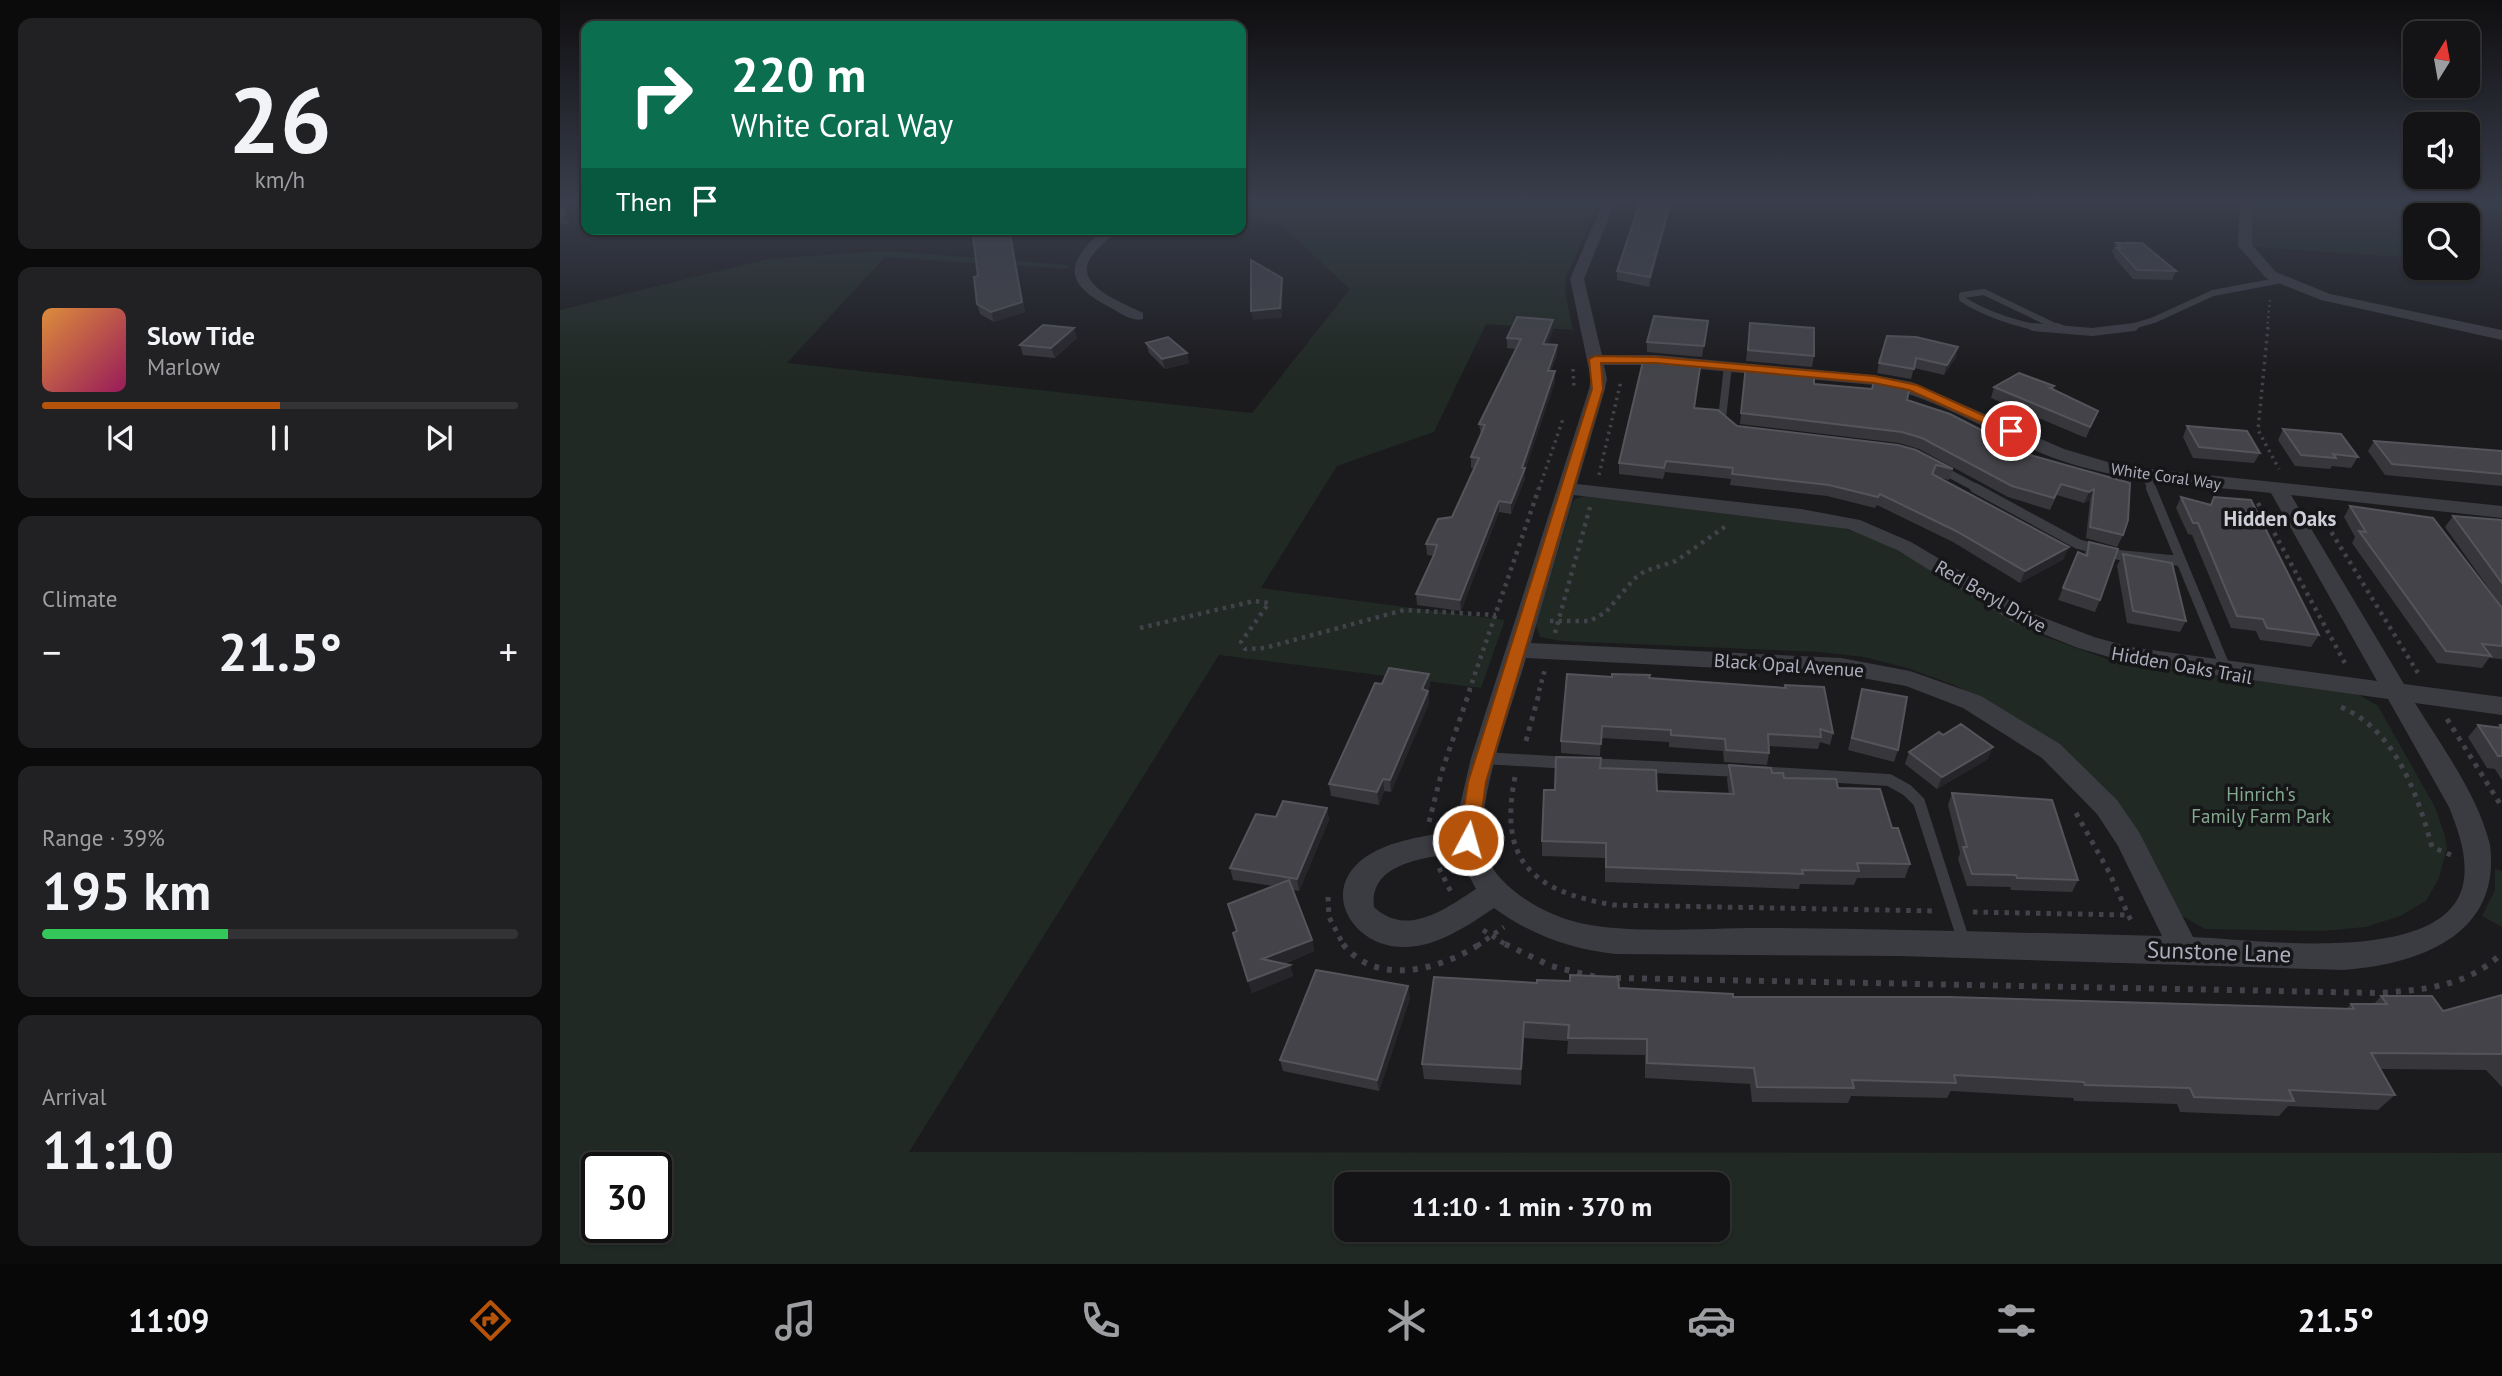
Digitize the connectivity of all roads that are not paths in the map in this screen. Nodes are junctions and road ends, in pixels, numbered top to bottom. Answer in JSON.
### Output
{"nodes":[{"id":1,"x":1081,"y":259,"type":"edge"},
{"id":2,"x":1585,"y":259,"type":"edge"},
{"id":3,"x":2257,"y":259,"type":"edge"},
{"id":4,"x":2285,"y":282,"type":"junction"},
{"id":5,"x":1138,"y":316,"type":"dead end"},
{"id":6,"x":2062,"y":329,"type":"junction"},
{"id":7,"x":2502,"y":335,"type":"edge"},
{"id":8,"x":1595,"y":359,"type":"junction"},
{"id":9,"x":1728,"y":366,"type":"junction"},
{"id":10,"x":1737,"y":430,"type":"edge"},
{"id":11,"x":1928,"y":462,"type":"edge"},
{"id":12,"x":2146,"y":476,"type":"junction"},
{"id":13,"x":1569,"y":483,"type":"junction"},
{"id":14,"x":2273,"y":485,"type":"junction"},
{"id":15,"x":2502,"y":512,"type":"edge"},
{"id":16,"x":2181,"y":561,"type":"junction"},
{"id":17,"x":1515,"y":659,"type":"junction"},
{"id":18,"x":2227,"y":669,"type":"junction"},
{"id":19,"x":2390,"y":680,"type":"junction"},
{"id":20,"x":2502,"y":706,"type":"edge"},
{"id":21,"x":1484,"y":758,"type":"junction"},
{"id":22,"x":1469,"y":830,"type":"junction"},
{"id":23,"x":1494,"y":892,"type":"junction"},
{"id":24,"x":1965,"y":945,"type":"junction"},
{"id":25,"x":2184,"y":950,"type":"junction"}],
"edges":[{"from":1,"to":5,"type":"street"},
{"from":2,"to":8,"type":"street"},
{"from":3,"to":4,"type":"street"},
{"from":4,"to":6,"type":"lane"},
{"from":4,"to":7,"type":"street"},
{"from":6,"to":6,"type":"lane"},
{"from":8,"to":9,"type":"street","name":"White Coral Way"},
{"from":8,"to":13,"type":"street"},
{"from":9,"to":10,"type":"lane"},
{"from":9,"to":12,"type":"street","name":"White Coral Way"},
{"from":11,"to":16,"type":"lane"},
{"from":12,"to":14,"type":"street","name":"White Coral Way"},
{"from":12,"to":16,"type":"lane"},
{"from":13,"to":17,"type":"street"},
{"from":13,"to":18,"type":"street","name":"Red Beryl Drive"},
{"from":14,"to":15,"type":"street","name":"White Coral Way"},
{"from":14,"to":19,"type":"street"},
{"from":16,"to":18,"type":"lane"},
{"from":17,"to":21,"type":"street"},
{"from":17,"to":25,"type":"street","name":"Black Opal Avenue"},
{"from":18,"to":19,"type":"street","name":"Red Beryl Drive"},
{"from":19,"to":20,"type":"street","name":"Red Beryl Drive"},
{"from":19,"to":25,"type":"street","name":"Sunstone Lane"},
{"from":21,"to":22,"type":"street"},
{"from":21,"to":24,"type":"lane"},
{"from":22,"to":23,"type":"street"},
{"from":22,"to":23,"type":"street"},
{"from":23,"to":24,"type":"street","name":"Sunstone Lane"},
{"from":24,"to":25,"type":"street","name":"Sunstone Lane"}]}
